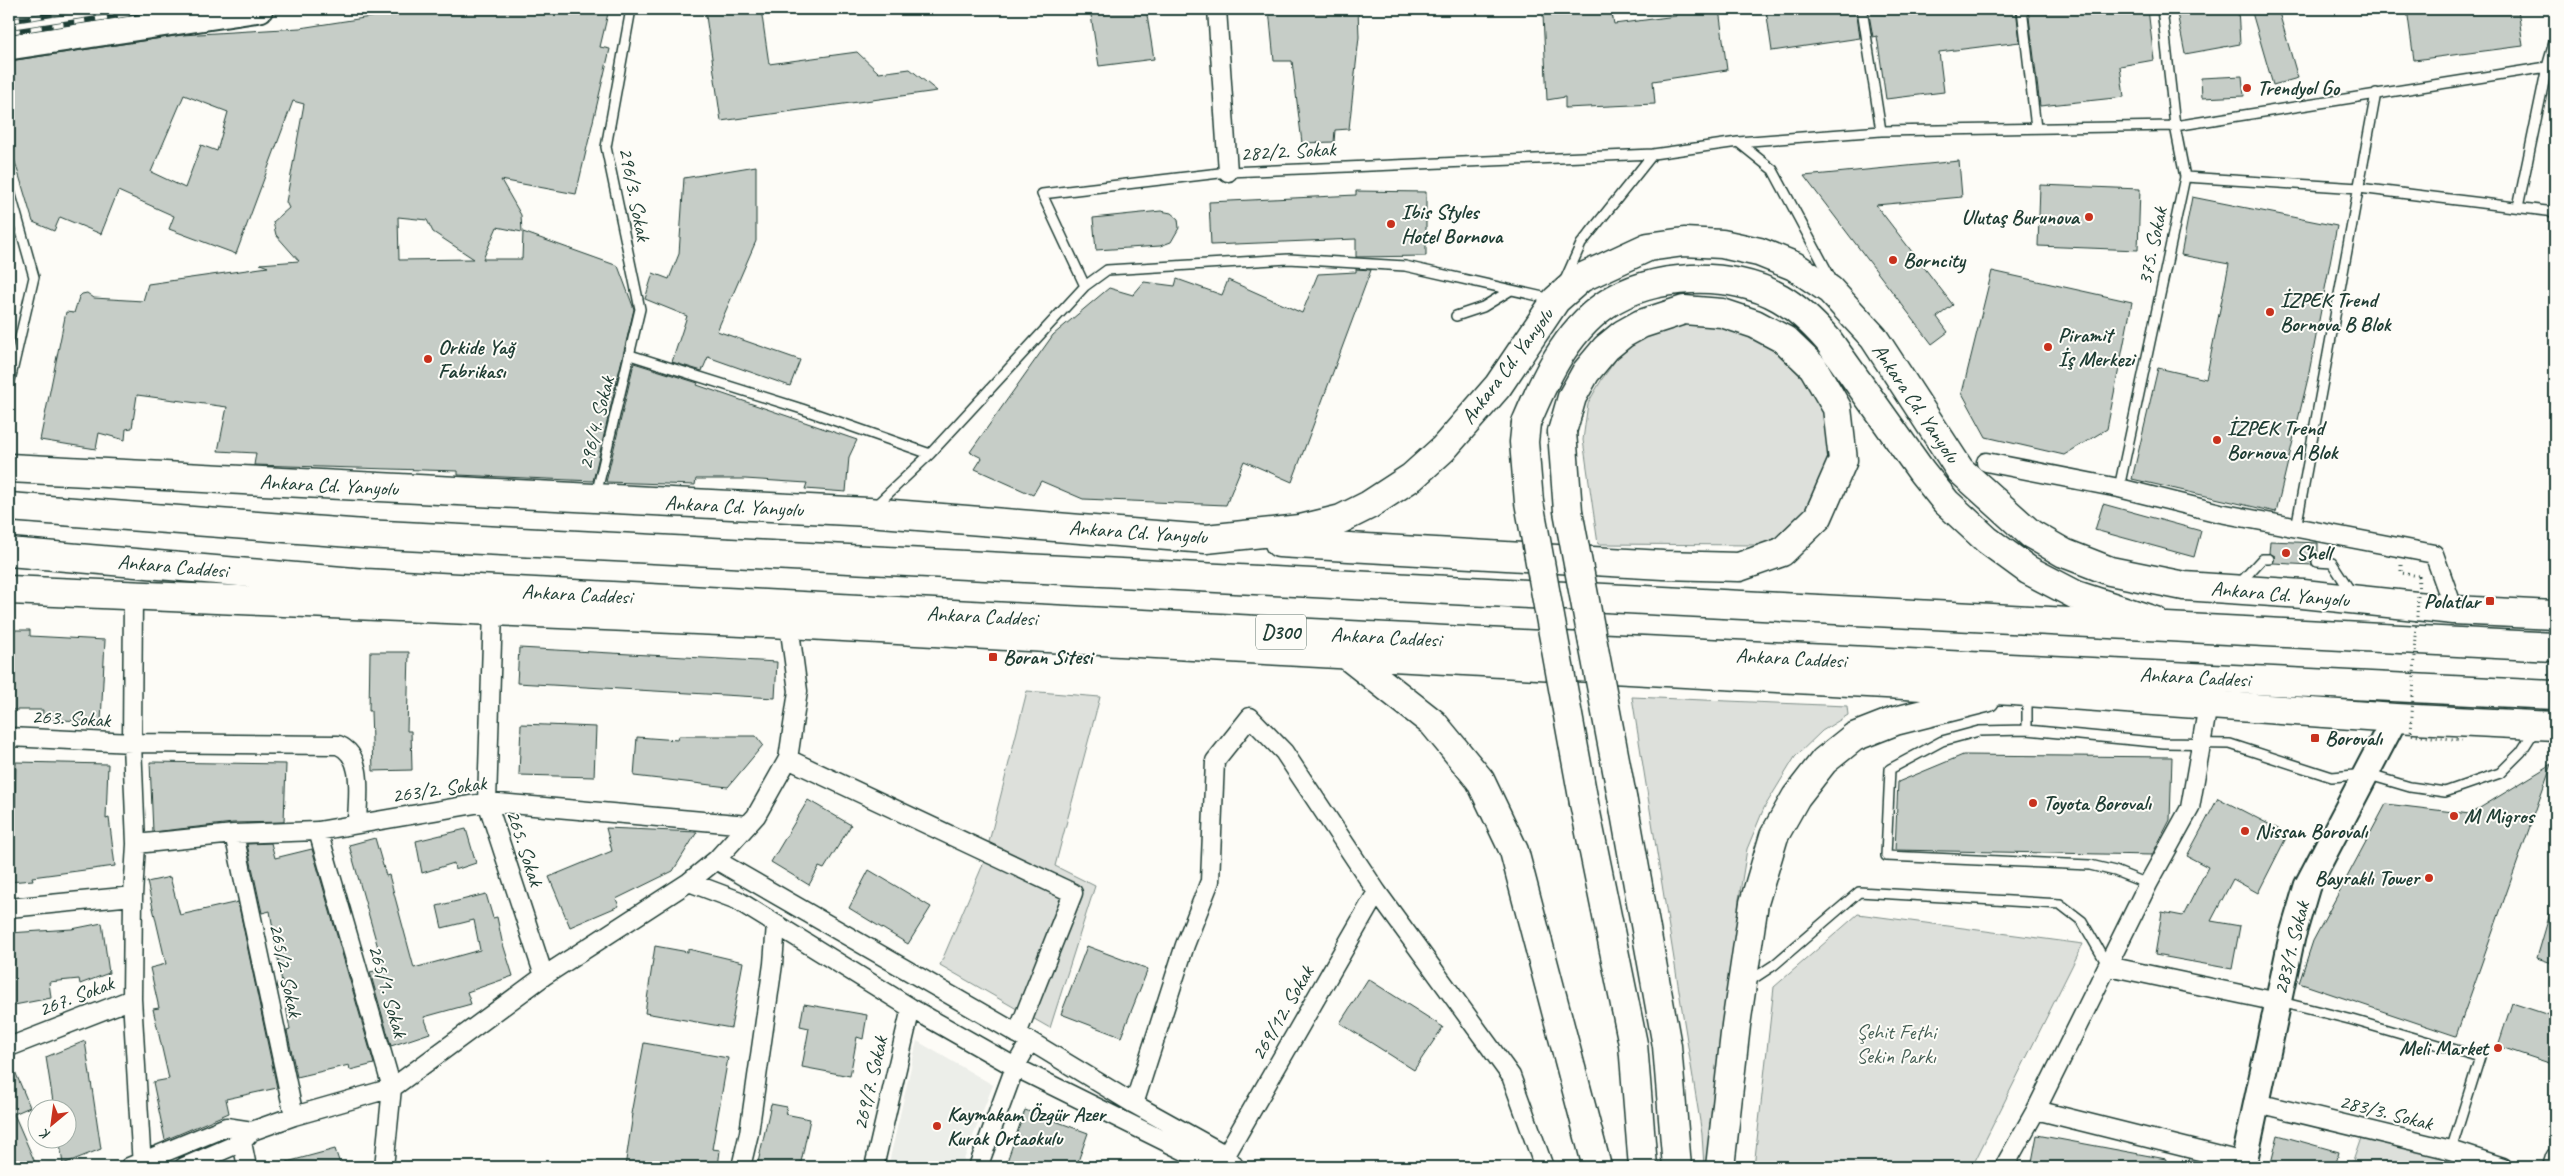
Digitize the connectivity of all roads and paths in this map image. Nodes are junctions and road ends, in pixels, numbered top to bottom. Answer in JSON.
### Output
{"nodes":[{"id":1,"x":260,"y":9,"type":"edge"},
{"id":2,"x":631,"y":9,"type":"edge"},
{"id":3,"x":1217,"y":9,"type":"edge"},
{"id":4,"x":1862,"y":9,"type":"edge"},
{"id":5,"x":2022,"y":9,"type":"edge"},
{"id":6,"x":2162,"y":9,"type":"edge"},
{"id":7,"x":2555,"y":39,"type":"edge"},
{"id":8,"x":9,"y":47,"type":"edge"},
{"id":9,"x":2551,"y":65,"type":"edge"},
{"id":10,"x":2376,"y":93,"type":"junction"},
{"id":11,"x":2175,"y":126,"type":"junction"},
{"id":12,"x":2036,"y":128,"type":"junction"},
{"id":13,"x":1881,"y":131,"type":"junction"},
{"id":14,"x":1738,"y":142,"type":"junction"},
{"id":15,"x":1653,"y":154,"type":"junction"},
{"id":16,"x":1228,"y":172,"type":"junction"},
{"id":17,"x":2184,"y":177,"type":"junction"},
{"id":18,"x":9,"y":188,"type":"edge"},
{"id":19,"x":2359,"y":188,"type":"junction"},
{"id":20,"x":2518,"y":206,"type":"junction"},
{"id":21,"x":2555,"y":212,"type":"edge"},
{"id":22,"x":1085,"y":286,"type":"junction"},
{"id":23,"x":1511,"y":290,"type":"junction"},
{"id":24,"x":1556,"y":300,"type":"junction"},
{"id":25,"x":1846,"y":307,"type":"junction"},
{"id":26,"x":1456,"y":316,"type":"dead end"},
{"id":27,"x":630,"y":355,"type":"junction"},
{"id":28,"x":9,"y":384,"type":"edge"},
{"id":29,"x":930,"y":454,"type":"junction"},
{"id":30,"x":1986,"y":462,"type":"dead end"},
{"id":31,"x":9,"y":468,"type":"edge"},
{"id":32,"x":2119,"y":488,"type":"junction"},
{"id":33,"x":595,"y":499,"type":"junction"},
{"id":34,"x":9,"y":507,"type":"edge"},
{"id":35,"x":868,"y":512,"type":"junction"},
{"id":36,"x":2296,"y":528,"type":"junction"},
{"id":37,"x":1206,"y":539,"type":"junction"},
{"id":38,"x":9,"y":552,"type":"edge"},
{"id":39,"x":2269,"y":559,"type":"dead end"},
{"id":40,"x":2317,"y":562,"type":"dead end"},
{"id":41,"x":2419,"y":576,"type":"dead end"},
{"id":42,"x":9,"y":590,"type":"edge"},
{"id":43,"x":2234,"y":590,"type":"junction"},
{"id":44,"x":133,"y":595,"type":"junction"},
{"id":45,"x":2356,"y":599,"type":"junction"},
{"id":46,"x":493,"y":610,"type":"junction"},
{"id":47,"x":2454,"y":610,"type":"junction"},
{"id":48,"x":2555,"y":615,"type":"edge"},
{"id":49,"x":789,"y":624,"type":"junction"},
{"id":50,"x":2288,"y":635,"type":"junction"},
{"id":51,"x":2555,"y":647,"type":"edge"},
{"id":52,"x":1348,"y":656,"type":"junction"},
{"id":53,"x":2020,"y":692,"type":"junction"},
{"id":54,"x":2555,"y":695,"type":"edge"},
{"id":55,"x":2208,"y":705,"type":"junction"},
{"id":56,"x":2395,"y":718,"type":"junction"},
{"id":57,"x":2546,"y":726,"type":"edge"},
{"id":58,"x":2027,"y":730,"type":"junction"},
{"id":59,"x":9,"y":737,"type":"edge"},
{"id":60,"x":2462,"y":740,"type":"dead end"},
{"id":61,"x":132,"y":743,"type":"junction"},
{"id":62,"x":2201,"y":744,"type":"junction"},
{"id":63,"x":788,"y":758,"type":"junction"},
{"id":64,"x":2366,"y":774,"type":"junction"},
{"id":65,"x":487,"y":802,"type":"junction"},
{"id":66,"x":357,"y":824,"type":"junction"},
{"id":67,"x":748,"y":825,"type":"junction"},
{"id":68,"x":318,"y":831,"type":"junction"},
{"id":69,"x":234,"y":834,"type":"junction"},
{"id":70,"x":136,"y":844,"type":"junction"},
{"id":71,"x":716,"y":860,"type":"junction"},
{"id":72,"x":689,"y":882,"type":"junction"},
{"id":73,"x":2148,"y":884,"type":"junction"},
{"id":74,"x":1377,"y":892,"type":"junction"},
{"id":75,"x":133,"y":896,"type":"junction"},
{"id":76,"x":9,"y":908,"type":"edge"},
{"id":77,"x":776,"y":924,"type":"junction"},
{"id":78,"x":2108,"y":966,"type":"junction"},
{"id":79,"x":544,"y":976,"type":"junction"},
{"id":80,"x":1742,"y":987,"type":"junction"},
{"id":81,"x":132,"y":998,"type":"junction"},
{"id":82,"x":2278,"y":1002,"type":"junction"},
{"id":83,"x":911,"y":1008,"type":"junction"},
{"id":84,"x":1023,"y":1037,"type":"junction"},
{"id":85,"x":9,"y":1047,"type":"edge"},
{"id":86,"x":1015,"y":1067,"type":"junction"},
{"id":87,"x":392,"y":1088,"type":"junction"},
{"id":88,"x":2257,"y":1103,"type":"junction"},
{"id":89,"x":1134,"y":1104,"type":"junction"},
{"id":90,"x":2036,"y":1110,"type":"junction"},
{"id":91,"x":294,"y":1116,"type":"junction"},
{"id":92,"x":247,"y":1136,"type":"junction"},
{"id":93,"x":2451,"y":1150,"type":"junction"},
{"id":94,"x":2555,"y":1157,"type":"edge"},
{"id":95,"x":1226,"y":1163,"type":"edge"},
{"id":96,"x":137,"y":1165,"type":"edge"},
{"id":97,"x":2244,"y":1165,"type":"edge"},
{"id":98,"x":184,"y":1167,"type":"edge"},
{"id":99,"x":247,"y":1167,"type":"edge"},
{"id":100,"x":384,"y":1167,"type":"edge"},
{"id":101,"x":741,"y":1167,"type":"edge"},
{"id":102,"x":874,"y":1167,"type":"edge"},
{"id":103,"x":978,"y":1167,"type":"edge"},
{"id":104,"x":1544,"y":1167,"type":"edge"},
{"id":105,"x":1598,"y":1167,"type":"edge"},
{"id":106,"x":1643,"y":1167,"type":"edge"},
{"id":107,"x":1677,"y":1167,"type":"edge"},
{"id":108,"x":1720,"y":1167,"type":"edge"},
{"id":109,"x":2004,"y":1167,"type":"edge"},
{"id":110,"x":2503,"y":1167,"type":"edge"},
{"id":111,"x":2552,"y":1167,"type":"edge"}],
"edges":[{"from":1,"to":8,"type":"street"},
{"from":2,"to":27,"type":"lane","name":"296/3. Sokak"},
{"from":3,"to":16,"type":"street"},
{"from":4,"to":13,"type":"lane"},
{"from":5,"to":12,"type":"lane"},
{"from":6,"to":11,"type":"lane","name":"375. Sokak"},
{"from":7,"to":9,"type":"lane"},
{"from":9,"to":10,"type":"lane","name":"282/2. Sokak"},
{"from":9,"to":20,"type":"lane"},
{"from":10,"to":11,"type":"lane","name":"282/2. Sokak"},
{"from":10,"to":19,"type":"lane"},
{"from":11,"to":12,"type":"lane","name":"282/2. Sokak"},
{"from":11,"to":17,"type":"lane","name":"375. Sokak"},
{"from":12,"to":13,"type":"lane","name":"282/2. Sokak"},
{"from":13,"to":14,"type":"lane","name":"282/2. Sokak"},
{"from":14,"to":15,"type":"lane","name":"282/2. Sokak"},
{"from":14,"to":25,"type":"lane"},
{"from":15,"to":16,"type":"lane","name":"282/2. Sokak"},
{"from":15,"to":24,"type":"lane"},
{"from":16,"to":22,"type":"lane","name":"282/2. Sokak"},
{"from":17,"to":19,"type":"lane"},
{"from":17,"to":32,"type":"lane","name":"375. Sokak"},
{"from":18,"to":28,"type":"lane"},
{"from":19,"to":20,"type":"lane"},
{"from":19,"to":36,"type":"lane"},
{"from":20,"to":21,"type":"lane"},
{"from":22,"to":23,"type":"lane"},
{"from":22,"to":29,"type":"lane"},
{"from":23,"to":24,"type":"lane"},
{"from":23,"to":26,"type":"lane"},
{"from":24,"to":25,"type":"main road","name":"Ankara Cd. Yanyolu"},
{"from":24,"to":37,"type":"main road","name":"Ankara Cd. Yanyolu"},
{"from":25,"to":43,"type":"main road","name":"Ankara Cd. Yanyolu"},
{"from":27,"to":29,"type":"lane"},
{"from":27,"to":33,"type":"lane","name":"296/4. Sokak"},
{"from":29,"to":35,"type":"lane"},
{"from":30,"to":32,"type":"street"},
{"from":31,"to":33,"type":"main road","name":"Ankara Cd. Yanyolu"},
{"from":32,"to":36,"type":"street"},
{"from":33,"to":35,"type":"main road","name":"Ankara Cd. Yanyolu"},
{"from":34,"to":50,"type":"main road","number":"D300"},
{"from":35,"to":37,"type":"main road","name":"Ankara Cd. Yanyolu"},
{"from":36,"to":47,"type":"street"},
{"from":37,"to":107,"type":"main road","bridge":true},
{"from":38,"to":54,"type":"main road","name":"Ankara Caddesi","number":"D300"},
{"from":39,"to":43,"type":"lane"},
{"from":40,"to":45,"type":"lane"},
{"from":41,"to":60,"type":"path","bridge":true},
{"from":42,"to":44,"type":"main road"},
{"from":43,"to":45,"type":"main road","name":"Ankara Cd. Yanyolu"},
{"from":44,"to":46,"type":"main road"},
{"from":44,"to":61,"type":"street"},
{"from":45,"to":47,"type":"main road","name":"Ankara Cd. Yanyolu"},
{"from":46,"to":49,"type":"main road"},
{"from":46,"to":65,"type":"street","name":"265. Sokak"},
{"from":47,"to":48,"type":"main road","name":"Ankara Cd. Yanyolu"},
{"from":49,"to":52,"type":"main road"},
{"from":49,"to":63,"type":"street"},
{"from":50,"to":51,"type":"main road","number":"D300"},
{"from":50,"to":106,"type":"main road","bridge":true},
{"from":52,"to":53,"type":"main road"},
{"from":52,"to":105,"type":"main road"},
{"from":53,"to":55,"type":"main road"},
{"from":53,"to":58,"type":"lane"},
{"from":53,"to":80,"type":"main road"},
{"from":55,"to":56,"type":"main road"},
{"from":55,"to":62,"type":"street"},
{"from":56,"to":57,"type":"main road"},
{"from":56,"to":64,"type":"street","name":"283/1. Sokak"},
{"from":57,"to":64,"type":"lane"},
{"from":58,"to":62,"type":"lane"},
{"from":58,"to":73,"type":"lane"},
{"from":59,"to":61,"type":"street","name":"263. Sokak"},
{"from":61,"to":66,"type":"street","name":"263. Sokak"},
{"from":61,"to":70,"type":"street"},
{"from":62,"to":64,"type":"lane"},
{"from":62,"to":73,"type":"street"},
{"from":63,"to":67,"type":"street"},
{"from":63,"to":84,"type":"street"},
{"from":64,"to":82,"type":"street","name":"283/1. Sokak"},
{"from":65,"to":66,"type":"street","name":"263/2. Sokak"},
{"from":65,"to":67,"type":"street","name":"263/2. Sokak"},
{"from":65,"to":79,"type":"street","name":"265. Sokak"},
{"from":66,"to":68,"type":"street","name":"263/2. Sokak"},
{"from":67,"to":71,"type":"street"},
{"from":68,"to":69,"type":"street","name":"263/2. Sokak"},
{"from":68,"to":87,"type":"street","name":"265/1. Sokak"},
{"from":69,"to":70,"type":"street","name":"263/2. Sokak"},
{"from":69,"to":91,"type":"street","name":"265/2. Sokak"},
{"from":70,"to":75,"type":"street"},
{"from":71,"to":72,"type":"street"},
{"from":71,"to":84,"type":"street"},
{"from":72,"to":77,"type":"street"},
{"from":72,"to":79,"type":"street"},
{"from":73,"to":78,"type":"street"},
{"from":74,"to":89,"type":"street"},
{"from":74,"to":95,"type":"street","name":"269/12. Sokak"},
{"from":74,"to":104,"type":"street"},
{"from":75,"to":76,"type":"street"},
{"from":75,"to":81,"type":"street"},
{"from":77,"to":83,"type":"street"},
{"from":77,"to":101,"type":"street"},
{"from":78,"to":80,"type":"lane"},
{"from":78,"to":82,"type":"street"},
{"from":78,"to":90,"type":"street"},
{"from":79,"to":87,"type":"street"},
{"from":80,"to":108,"type":"main road"},
{"from":81,"to":85,"type":"street","name":"267. Sokak"},
{"from":81,"to":96,"type":"street"},
{"from":82,"to":88,"type":"street","name":"283/1. Sokak"},
{"from":82,"to":93,"type":"lane"},
{"from":83,"to":86,"type":"street"},
{"from":83,"to":102,"type":"street","name":"269/7. Sokak"},
{"from":84,"to":86,"type":"street"},
{"from":84,"to":89,"type":"street"},
{"from":86,"to":95,"type":"street"},
{"from":86,"to":103,"type":"street"},
{"from":87,"to":91,"type":"street"},
{"from":87,"to":100,"type":"street","name":"265/1. Sokak"},
{"from":88,"to":93,"type":"street","name":"283/3. Sokak"},
{"from":88,"to":97,"type":"street","name":"283/1. Sokak"},
{"from":89,"to":95,"type":"street"},
{"from":90,"to":97,"type":"street"},
{"from":90,"to":109,"type":"street"},
{"from":91,"to":92,"type":"street"},
{"from":92,"to":96,"type":"street"},
{"from":92,"to":98,"type":"street"},
{"from":92,"to":99,"type":"street"},
{"from":93,"to":110,"type":"street","name":"283/3. Sokak"},
{"from":94,"to":111,"type":"street"}]}
